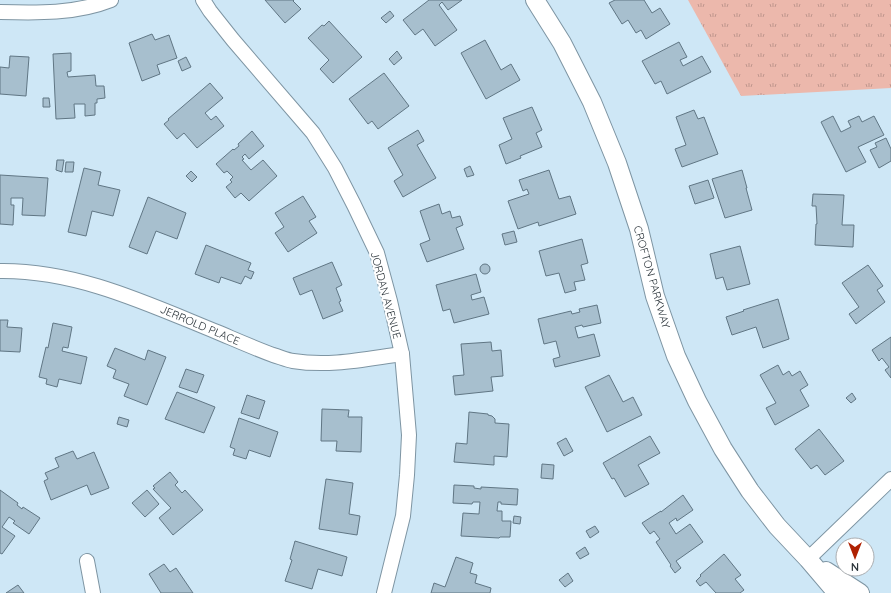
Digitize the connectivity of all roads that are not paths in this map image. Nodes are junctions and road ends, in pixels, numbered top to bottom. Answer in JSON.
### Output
{"nodes":[{"id":1,"x":111,"y":0,"type":"edge"},
{"id":2,"x":203,"y":0,"type":"edge"},
{"id":3,"x":535,"y":0,"type":"edge"},
{"id":4,"x":0,"y":12,"type":"edge"},
{"id":5,"x":0,"y":271,"type":"edge"},
{"id":6,"x":402,"y":354,"type":"junction"},
{"id":7,"x":891,"y":479,"type":"edge"},
{"id":8,"x":808,"y":559,"type":"junction"},
{"id":9,"x":87,"y":561,"type":"dead end"},
{"id":10,"x":93,"y":593,"type":"edge"},
{"id":11,"x":384,"y":593,"type":"edge"},
{"id":12,"x":837,"y":593,"type":"edge"},
{"id":13,"x":860,"y":593,"type":"edge"}],
"edges":[{"from":1,"to":4,"type":"street"},
{"from":2,"to":6,"type":"street","name":"JORDAN AVENUE"},
{"from":3,"to":8,"type":"street","name":"CROFTON PARKWAY"},
{"from":5,"to":6,"type":"street","name":"JERROLD PLACE"},
{"from":6,"to":11,"type":"street","name":"JORDAN AVENUE"},
{"from":7,"to":8,"type":"street"},
{"from":8,"to":12,"type":"street","name":"CROFTON PARKWAY"},
{"from":8,"to":13,"type":"street","name":"CROFTON PARKWAY"},
{"from":9,"to":10,"type":"street"}]}
